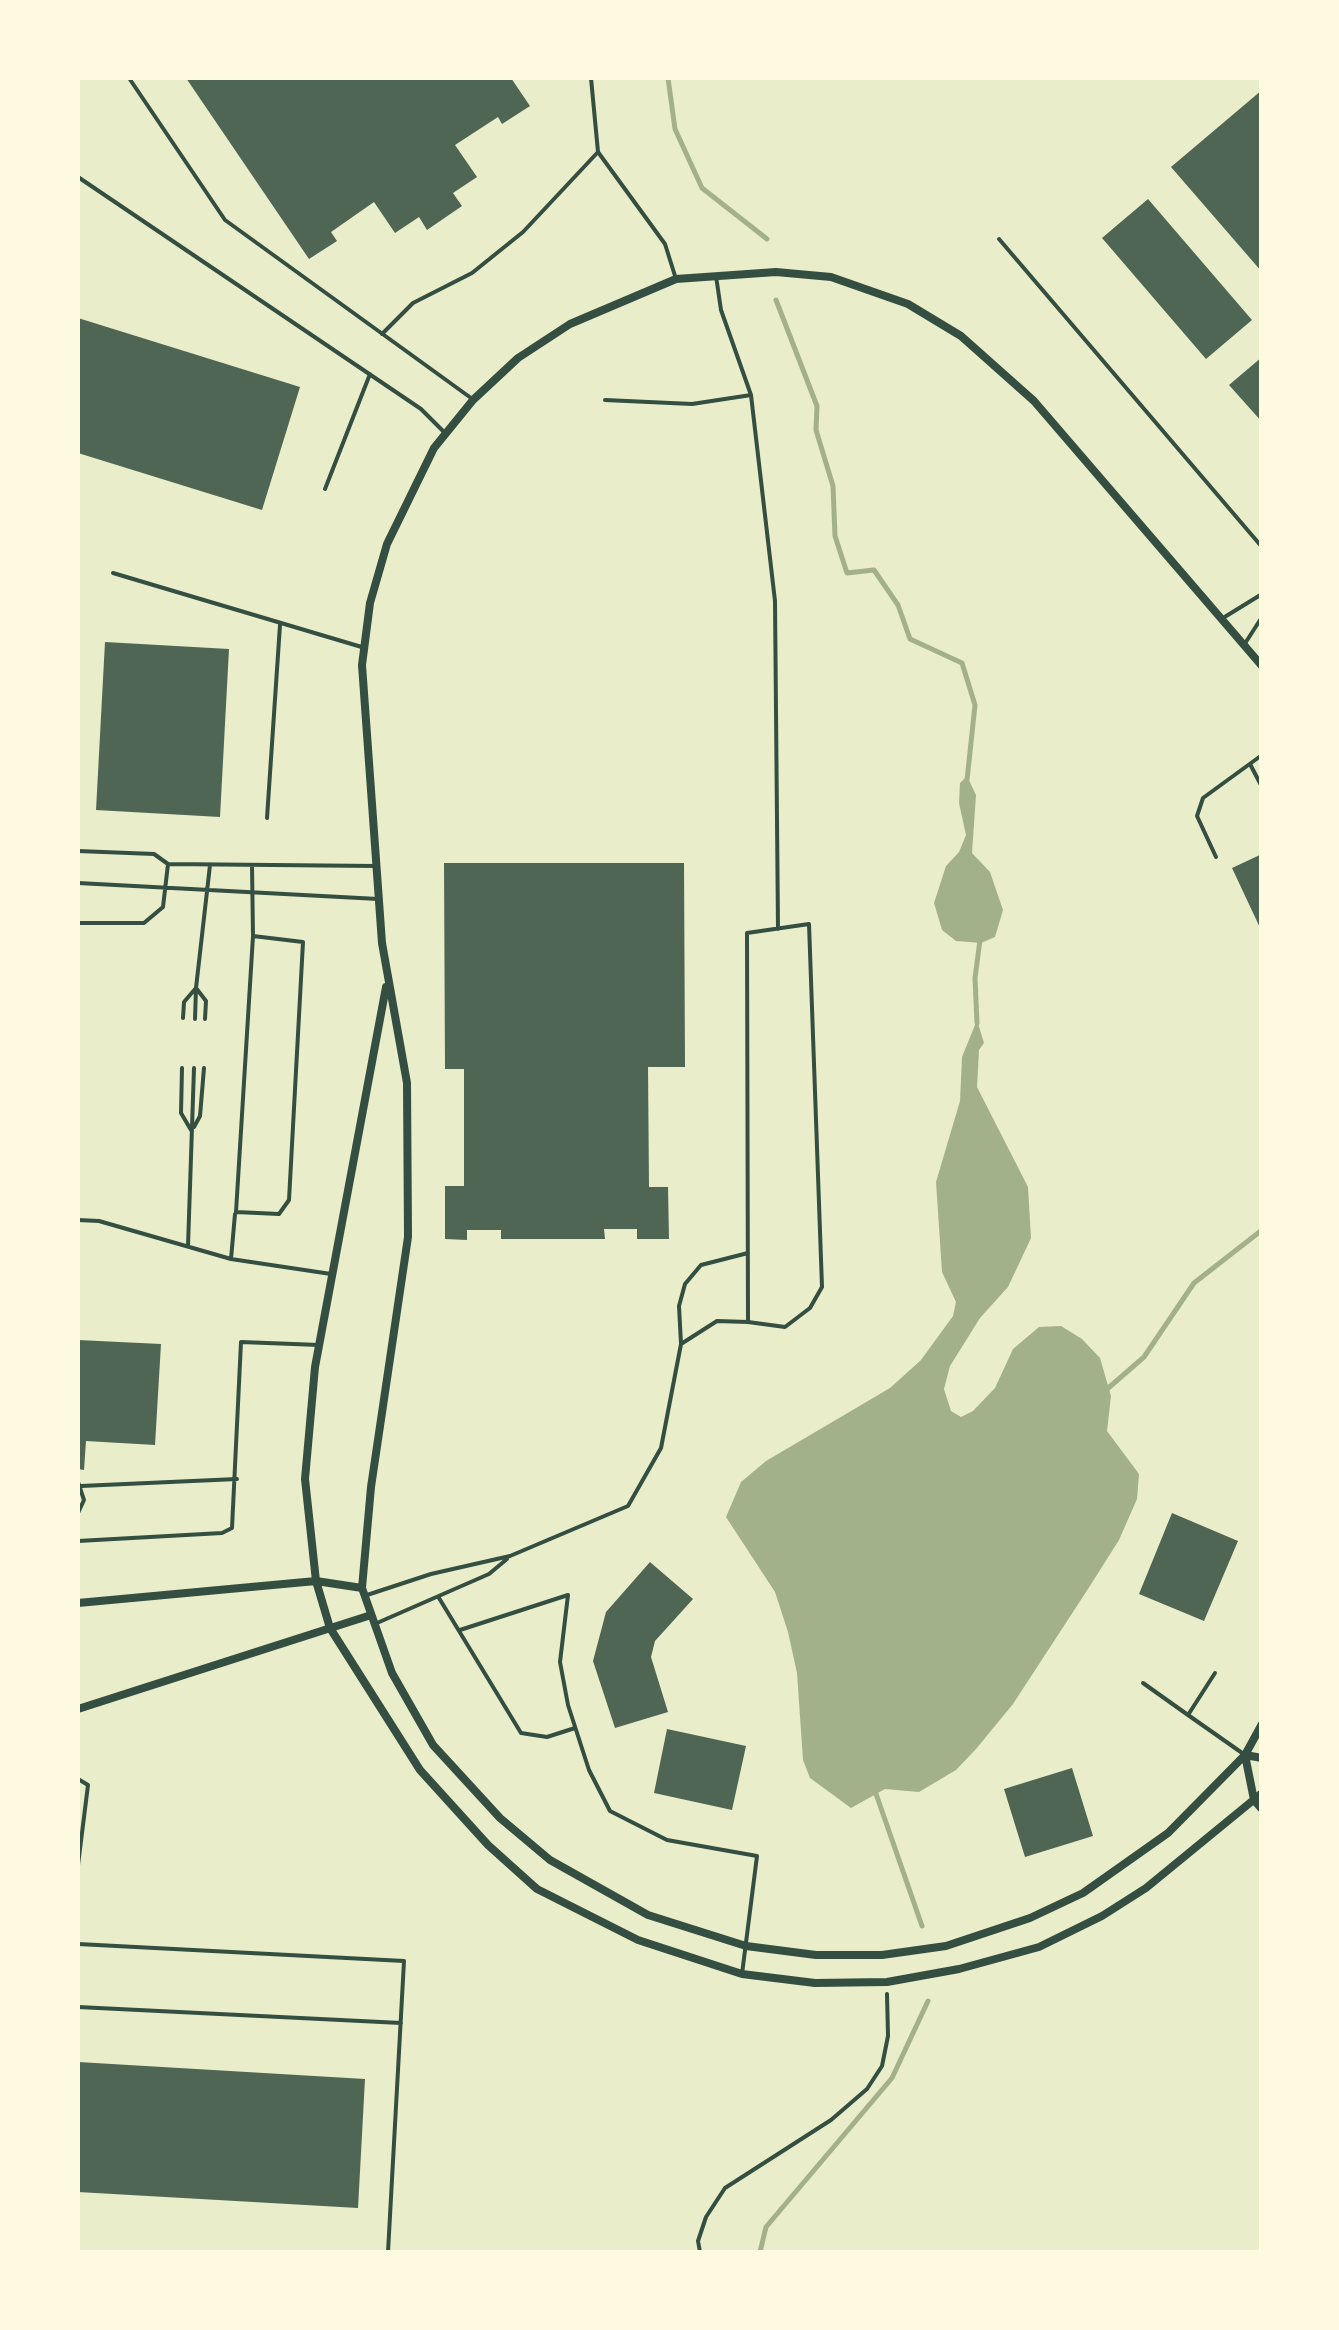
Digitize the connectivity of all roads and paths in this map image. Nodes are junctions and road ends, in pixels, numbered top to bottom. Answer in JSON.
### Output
{"nodes":[{"id":1,"x":129,"y":78,"type":"edge"},
{"id":2,"x":591,"y":78,"type":"edge"},
{"id":3,"x":598,"y":152,"type":"junction"},
{"id":4,"x":78,"y":177,"type":"edge"},
{"id":5,"x":1000,"y":239,"type":"dead end"},
{"id":6,"x":716,"y":276,"type":"junction"},
{"id":7,"x":676,"y":279,"type":"junction"},
{"id":8,"x":382,"y":335,"type":"junction"},
{"id":9,"x":370,"y":374,"type":"junction"},
{"id":10,"x":751,"y":394,"type":"junction"},
{"id":11,"x":473,"y":400,"type":"junction"},
{"id":12,"x":604,"y":400,"type":"dead end"},
{"id":13,"x":446,"y":434,"type":"junction"},
{"id":14,"x":325,"y":489,"type":"dead end"},
{"id":15,"x":1262,"y":547,"type":"edge"},
{"id":16,"x":112,"y":573,"type":"dead end"},
{"id":17,"x":1262,"y":594,"type":"edge"},
{"id":18,"x":1262,"y":617,"type":"edge"},
{"id":19,"x":1222,"y":620,"type":"junction"},
{"id":20,"x":280,"y":624,"type":"junction"},
{"id":21,"x":1244,"y":645,"type":"junction"},
{"id":22,"x":364,"y":648,"type":"junction"},
{"id":23,"x":1262,"y":666,"type":"edge"},
{"id":24,"x":1262,"y":755,"type":"edge"},
{"id":25,"x":1250,"y":764,"type":"junction"},
{"id":26,"x":1262,"y":788,"type":"edge"},
{"id":27,"x":267,"y":818,"type":"dead end"},
{"id":28,"x":78,"y":851,"type":"edge"},
{"id":29,"x":1216,"y":858,"type":"dead end"},
{"id":30,"x":168,"y":864,"type":"junction"},
{"id":31,"x":210,"y":864,"type":"junction"},
{"id":32,"x":252,"y":865,"type":"junction"},
{"id":33,"x":376,"y":866,"type":"junction"},
{"id":34,"x":78,"y":882,"type":"edge"},
{"id":35,"x":164,"y":888,"type":"junction"},
{"id":36,"x":208,"y":890,"type":"junction"},
{"id":37,"x":251,"y":892,"type":"junction"},
{"id":38,"x":378,"y":898,"type":"junction"},
{"id":39,"x":78,"y":923,"type":"edge"},
{"id":40,"x":778,"y":929,"type":"junction"},
{"id":41,"x":253,"y":936,"type":"junction"},
{"id":42,"x":387,"y":982,"type":"junction"},
{"id":43,"x":196,"y":988,"type":"junction"},
{"id":44,"x":183,"y":1018,"type":"dead end"},
{"id":45,"x":196,"y":1019,"type":"dead end"},
{"id":46,"x":206,"y":1019,"type":"dead end"},
{"id":47,"x":182,"y":1068,"type":"dead end"},
{"id":48,"x":194,"y":1068,"type":"dead end"},
{"id":49,"x":204,"y":1068,"type":"dead end"},
{"id":50,"x":192,"y":1131,"type":"junction"},
{"id":51,"x":236,"y":1212,"type":"junction"},
{"id":52,"x":78,"y":1220,"type":"edge"},
{"id":53,"x":188,"y":1246,"type":"junction"},
{"id":54,"x":748,"y":1253,"type":"junction"},
{"id":55,"x":231,"y":1260,"type":"junction"},
{"id":56,"x":331,"y":1274,"type":"junction"},
{"id":57,"x":748,"y":1322,"type":"junction"},
{"id":58,"x":681,"y":1344,"type":"junction"},
{"id":59,"x":319,"y":1346,"type":"junction"},
{"id":60,"x":237,"y":1479,"type":"junction"},
{"id":61,"x":79,"y":1484,"type":"edge"},
{"id":62,"x":78,"y":1513,"type":"edge"},
{"id":63,"x":78,"y":1540,"type":"edge"},
{"id":64,"x":510,"y":1556,"type":"junction"},
{"id":65,"x":316,"y":1581,"type":"junction"},
{"id":66,"x":363,"y":1592,"type":"junction"},
{"id":67,"x":439,"y":1598,"type":"junction"},
{"id":68,"x":78,"y":1603,"type":"edge"},
{"id":69,"x":370,"y":1620,"type":"junction"},
{"id":70,"x":330,"y":1628,"type":"junction"},
{"id":71,"x":460,"y":1630,"type":"junction"},
{"id":72,"x":1215,"y":1673,"type":"dead end"},
{"id":73,"x":1143,"y":1683,"type":"dead end"},
{"id":74,"x":78,"y":1709,"type":"edge"},
{"id":75,"x":1188,"y":1715,"type":"junction"},
{"id":76,"x":1262,"y":1724,"type":"edge"},
{"id":77,"x":576,"y":1728,"type":"junction"},
{"id":78,"x":1245,"y":1755,"type":"junction"},
{"id":79,"x":1262,"y":1758,"type":"edge"},
{"id":80,"x":78,"y":1779,"type":"edge"},
{"id":81,"x":1258,"y":1796,"type":"edge"},
{"id":82,"x":1262,"y":1809,"type":"edge"},
{"id":83,"x":78,"y":1865,"type":"edge"},
{"id":84,"x":78,"y":1944,"type":"edge"},
{"id":85,"x":746,"y":1946,"type":"junction"},
{"id":86,"x":742,"y":1974,"type":"junction"},
{"id":87,"x":887,"y":1982,"type":"junction"},
{"id":88,"x":78,"y":2007,"type":"edge"},
{"id":89,"x":400,"y":2024,"type":"junction"},
{"id":90,"x":388,"y":2252,"type":"edge"},
{"id":91,"x":700,"y":2252,"type":"edge"}],
"edges":[{"from":1,"to":8,"type":"lane"},
{"from":2,"to":3,"type":"lane"},
{"from":3,"to":7,"type":"lane"},
{"from":3,"to":8,"type":"lane"},
{"from":4,"to":9,"type":"lane"},
{"from":5,"to":15,"type":"lane"},
{"from":6,"to":7,"type":"street"},
{"from":6,"to":10,"type":"lane"},
{"from":6,"to":19,"type":"street"},
{"from":7,"to":11,"type":"street"},
{"from":8,"to":11,"type":"lane"},
{"from":9,"to":13,"type":"lane"},
{"from":9,"to":14,"type":"lane"},
{"from":10,"to":12,"type":"lane"},
{"from":10,"to":40,"type":"lane"},
{"from":11,"to":13,"type":"street"},
{"from":13,"to":22,"type":"street"},
{"from":16,"to":20,"type":"lane"},
{"from":17,"to":19,"type":"lane"},
{"from":18,"to":21,"type":"lane"},
{"from":19,"to":21,"type":"street"},
{"from":20,"to":22,"type":"lane"},
{"from":20,"to":27,"type":"lane"},
{"from":21,"to":23,"type":"street"},
{"from":22,"to":33,"type":"street"},
{"from":24,"to":25,"type":"lane"},
{"from":25,"to":26,"type":"lane"},
{"from":25,"to":29,"type":"lane"},
{"from":28,"to":30,"type":"lane"},
{"from":30,"to":31,"type":"lane"},
{"from":30,"to":35,"type":"lane"},
{"from":31,"to":32,"type":"lane"},
{"from":31,"to":36,"type":"lane"},
{"from":32,"to":33,"type":"lane"},
{"from":32,"to":37,"type":"lane"},
{"from":33,"to":38,"type":"street"},
{"from":34,"to":35,"type":"lane"},
{"from":35,"to":36,"type":"lane"},
{"from":35,"to":39,"type":"lane"},
{"from":36,"to":37,"type":"lane"},
{"from":36,"to":43,"type":"lane"},
{"from":37,"to":38,"type":"lane"},
{"from":37,"to":41,"type":"lane"},
{"from":38,"to":42,"type":"street"},
{"from":40,"to":54,"type":"lane"},
{"from":40,"to":57,"type":"lane"},
{"from":41,"to":51,"type":"lane"},
{"from":41,"to":51,"type":"lane"},
{"from":42,"to":56,"type":"street"},
{"from":42,"to":66,"type":"street"},
{"from":43,"to":44,"type":"lane"},
{"from":43,"to":45,"type":"lane"},
{"from":43,"to":46,"type":"lane"},
{"from":47,"to":50,"type":"lane"},
{"from":48,"to":50,"type":"lane"},
{"from":49,"to":50,"type":"lane"},
{"from":50,"to":53,"type":"lane"},
{"from":51,"to":55,"type":"lane"},
{"from":52,"to":53,"type":"lane"},
{"from":53,"to":55,"type":"lane"},
{"from":54,"to":57,"type":"lane"},
{"from":54,"to":58,"type":"lane"},
{"from":55,"to":56,"type":"lane"},
{"from":56,"to":59,"type":"street"},
{"from":57,"to":58,"type":"lane"},
{"from":58,"to":64,"type":"lane"},
{"from":59,"to":60,"type":"lane"},
{"from":59,"to":65,"type":"street"},
{"from":60,"to":61,"type":"lane"},
{"from":60,"to":63,"type":"lane"},
{"from":61,"to":62,"type":"lane"},
{"from":64,"to":66,"type":"lane"},
{"from":64,"to":67,"type":"lane"},
{"from":65,"to":66,"type":"street"},
{"from":65,"to":68,"type":"street"},
{"from":65,"to":70,"type":"street"},
{"from":66,"to":69,"type":"street"},
{"from":67,"to":69,"type":"lane"},
{"from":67,"to":71,"type":"lane"},
{"from":69,"to":70,"type":"street"},
{"from":69,"to":85,"type":"street"},
{"from":70,"to":74,"type":"street"},
{"from":70,"to":86,"type":"street"},
{"from":71,"to":77,"type":"lane"},
{"from":71,"to":77,"type":"lane"},
{"from":72,"to":75,"type":"lane"},
{"from":73,"to":75,"type":"lane"},
{"from":75,"to":78,"type":"lane"},
{"from":76,"to":78,"type":"street"},
{"from":77,"to":85,"type":"lane"},
{"from":78,"to":79,"type":"street"},
{"from":78,"to":81,"type":"street"},
{"from":78,"to":85,"type":"street"},
{"from":80,"to":83,"type":"lane"},
{"from":81,"to":82,"type":"street"},
{"from":81,"to":87,"type":"street"},
{"from":84,"to":89,"type":"lane"},
{"from":85,"to":86,"type":"lane"},
{"from":86,"to":87,"type":"street"},
{"from":87,"to":91,"type":"path"},
{"from":88,"to":89,"type":"lane"},
{"from":89,"to":90,"type":"lane"}]}
